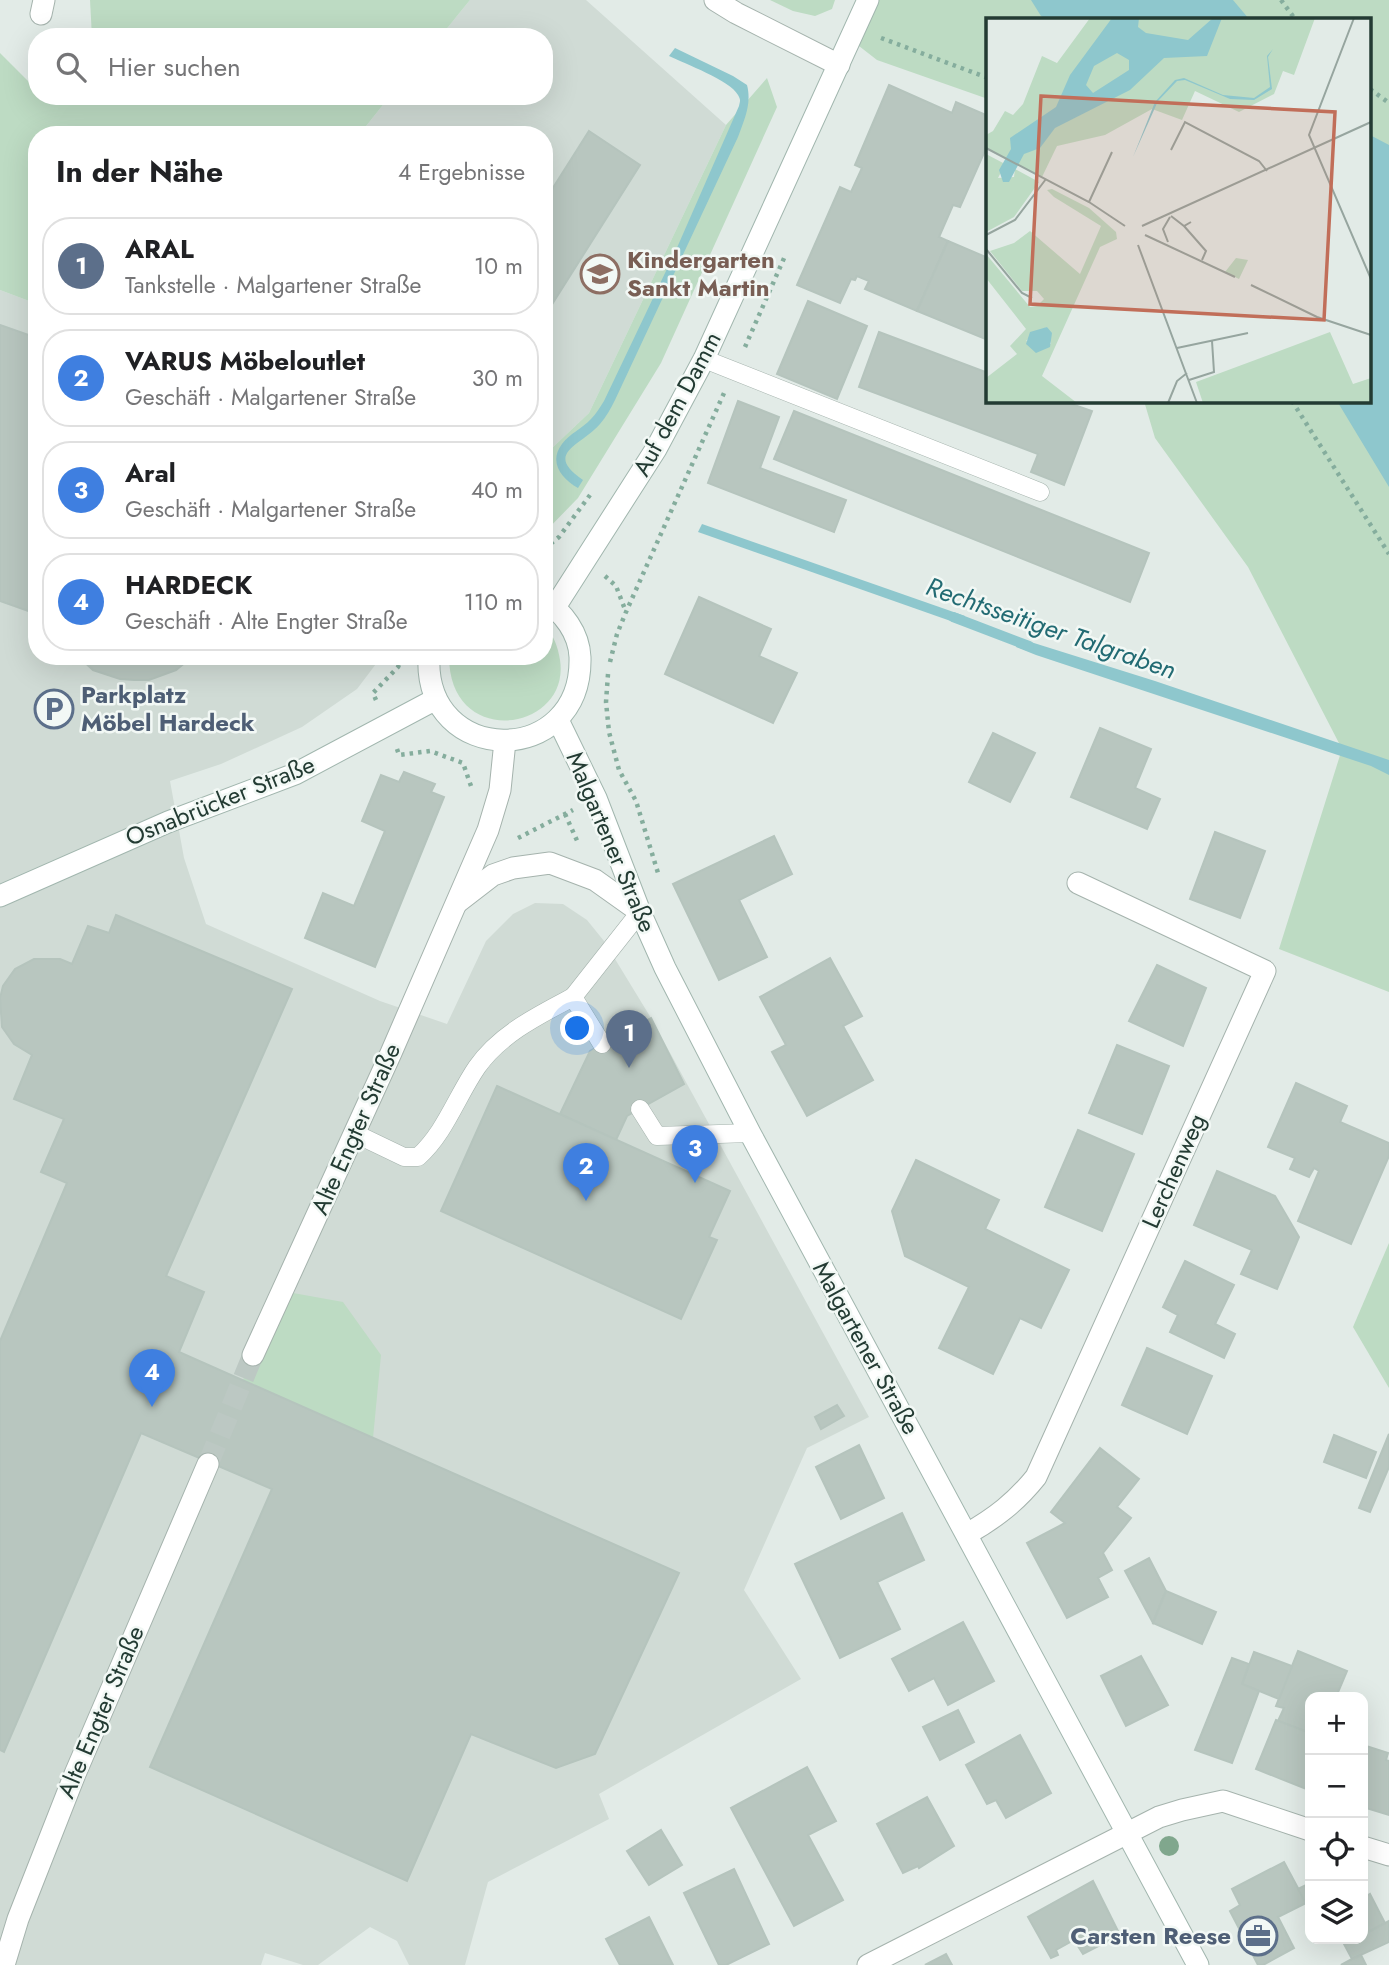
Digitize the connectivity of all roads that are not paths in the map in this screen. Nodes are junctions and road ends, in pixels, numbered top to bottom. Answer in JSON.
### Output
{"nodes":[{"id":1,"x":715,"y":0,"type":"edge"},
{"id":2,"x":868,"y":0,"type":"edge"},
{"id":3,"x":839,"y":65,"type":"junction"},
{"id":4,"x":704,"y":359,"type":"junction"},
{"id":5,"x":1040,"y":492,"type":"dead end"},
{"id":6,"x":553,"y":599,"type":"edge"},
{"id":7,"x":553,"y":606,"type":"edge"},
{"id":8,"x":429,"y":665,"type":"edge"},
{"id":9,"x":436,"y":699,"type":"junction"},
{"id":10,"x":558,"y":720,"type":"junction"},
{"id":11,"x":505,"y":741,"type":"junction"},
{"id":12,"x":1078,"y":883,"type":"dead end"},
{"id":13,"x":0,"y":896,"type":"edge"},
{"id":14,"x":457,"y":903,"type":"junction"},
{"id":15,"x":640,"y":912,"type":"junction"},
{"id":16,"x":573,"y":996,"type":"junction"},
{"id":17,"x":602,"y":1044,"type":"dead end"},
{"id":18,"x":640,"y":1109,"type":"dead end"},
{"id":19,"x":354,"y":1133,"type":"junction"},
{"id":20,"x":750,"y":1133,"type":"junction"},
{"id":21,"x":253,"y":1355,"type":"tunnel mouth"},
{"id":22,"x":208,"y":1464,"type":"tunnel mouth"},
{"id":23,"x":967,"y":1535,"type":"junction"},
{"id":24,"x":1305,"y":1828,"type":"edge"},
{"id":25,"x":1127,"y":1834,"type":"junction"},
{"id":26,"x":1368,"y":1849,"type":"edge"},
{"id":27,"x":1389,"y":1855,"type":"edge"},
{"id":28,"x":5,"y":1965,"type":"edge"},
{"id":29,"x":868,"y":1965,"type":"edge"},
{"id":30,"x":1198,"y":1965,"type":"edge"}],
"edges":[{"from":1,"to":3,"type":"street"},
{"from":2,"to":3,"type":"street","name":"Auf dem Damm"},
{"from":3,"to":4,"type":"street","name":"Auf dem Damm"},
{"from":4,"to":5,"type":"lane"},
{"from":4,"to":6,"type":"street","name":"Auf dem Damm"},
{"from":7,"to":10,"type":"street"},
{"from":8,"to":9,"type":"street"},
{"from":9,"to":11,"type":"street"},
{"from":9,"to":13,"type":"street","name":"Osnabrücker Straße"},
{"from":10,"to":11,"type":"street"},
{"from":10,"to":15,"type":"street","name":"Malgartener Straße"},
{"from":11,"to":14,"type":"street","name":"Alte Engter Straße"},
{"from":12,"to":23,"type":"street","name":"Lerchenweg"},
{"from":14,"to":15,"type":"street","name":"Alte Engter Straße"},
{"from":14,"to":19,"type":"street","name":"Alte Engter Straße"},
{"from":15,"to":16,"type":"lane"},
{"from":15,"to":20,"type":"street","name":"Malgartener Straße"},
{"from":16,"to":17,"type":"lane"},
{"from":16,"to":19,"type":"lane"},
{"from":18,"to":20,"type":"lane"},
{"from":19,"to":21,"type":"street","name":"Alte Engter Straße"},
{"from":20,"to":23,"type":"street","name":"Malgartener Straße"},
{"from":22,"to":28,"type":"street","name":"Alte Engter Straße"},
{"from":23,"to":25,"type":"street","name":"Malgartener Straße"},
{"from":24,"to":25,"type":"street"},
{"from":25,"to":29,"type":"street"},
{"from":25,"to":30,"type":"street","name":"Malgartener Straße"},
{"from":26,"to":27,"type":"street"}]}
